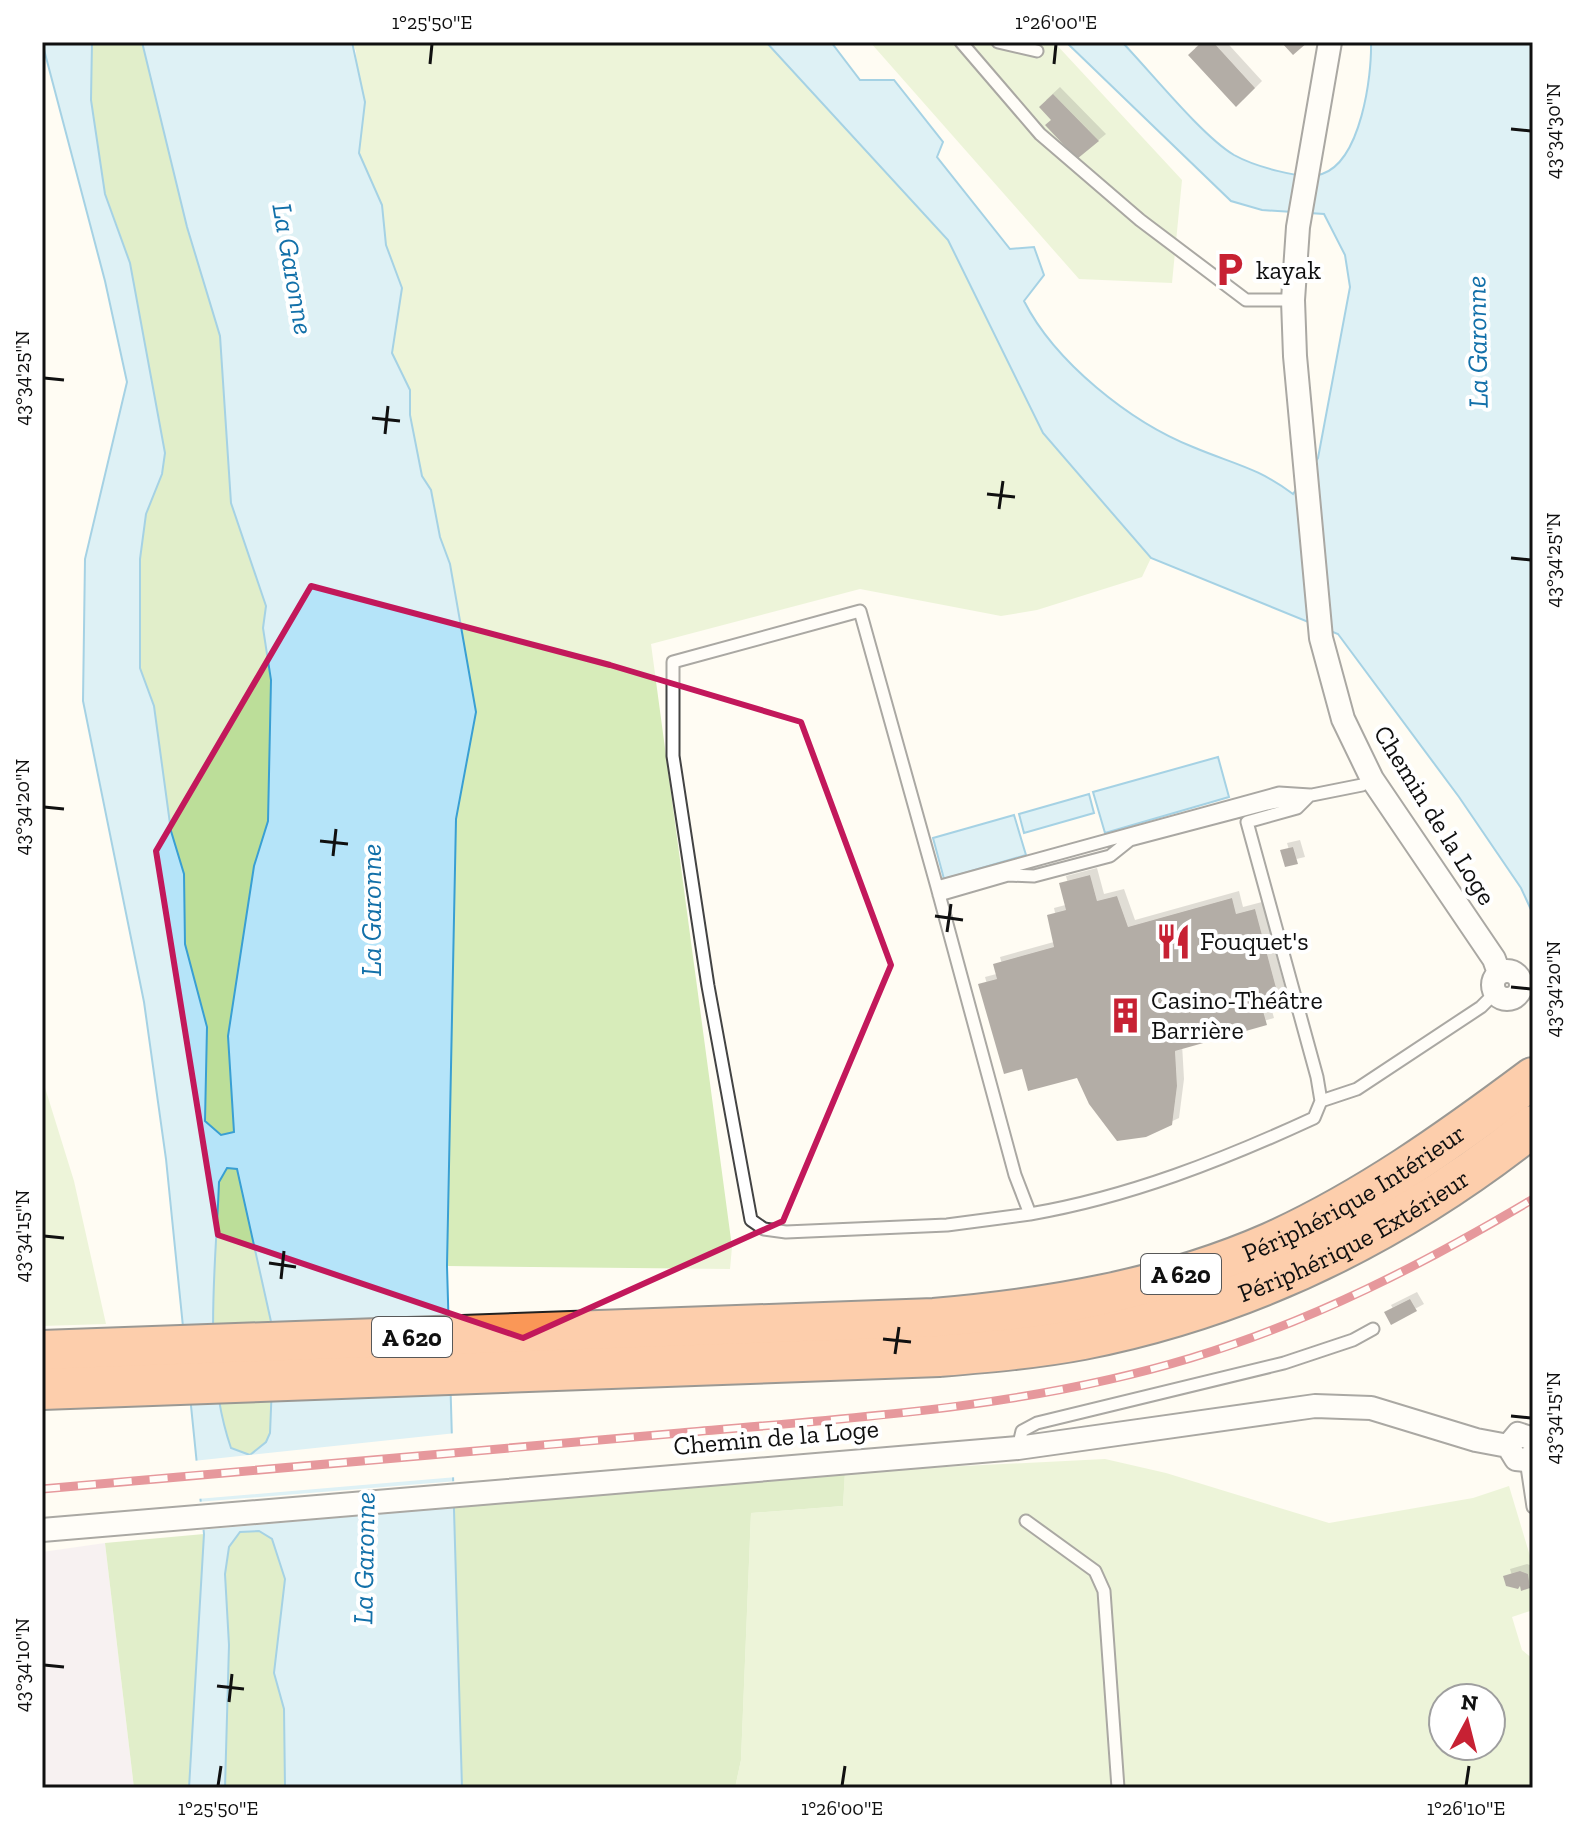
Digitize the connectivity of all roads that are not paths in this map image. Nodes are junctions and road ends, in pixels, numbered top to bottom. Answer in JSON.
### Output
{"nodes":[{"id":1,"x":961,"y":42,"type":"edge"},
{"id":2,"x":998,"y":42,"type":"edge"},
{"id":3,"x":1330,"y":42,"type":"edge"},
{"id":4,"x":1340,"y":42,"type":"edge"},
{"id":5,"x":1037,"y":51,"type":"dead end"},
{"id":6,"x":1316,"y":148,"type":"junction"},
{"id":7,"x":1303,"y":228,"type":"junction"},
{"id":8,"x":1293,"y":300,"type":"junction"},
{"id":9,"x":1300,"y":398,"type":"junction"},
{"id":10,"x":1372,"y":779,"type":"junction"},
{"id":11,"x":1310,"y":795,"type":"junction"},
{"id":12,"x":1244,"y":811,"type":"junction"},
{"id":13,"x":938,"y":891,"type":"junction"},
{"id":14,"x":1497,"y":983,"type":"junction"},
{"id":15,"x":1526,"y":995,"type":"edge"},
{"id":16,"x":1533,"y":1078,"type":"edge"},
{"id":17,"x":1321,"y":1101,"type":"junction"},
{"id":18,"x":1533,"y":1126,"type":"edge"},
{"id":19,"x":1030,"y":1214,"type":"junction"},
{"id":20,"x":1373,"y":1329,"type":"dead end"},
{"id":21,"x":781,"y":1344,"type":"junction"},
{"id":22,"x":42,"y":1351,"type":"edge"},
{"id":23,"x":42,"y":1389,"type":"edge"},
{"id":24,"x":1018,"y":1448,"type":"junction"},
{"id":25,"x":1531,"y":1451,"type":"edge"},
{"id":26,"x":1533,"y":1503,"type":"edge"},
{"id":27,"x":1026,"y":1521,"type":"dead end"},
{"id":28,"x":42,"y":1530,"type":"edge"},
{"id":29,"x":1118,"y":1788,"type":"edge"}],
"edges":[{"from":1,"to":8,"type":"lane"},
{"from":2,"to":5,"type":"lane"},
{"from":3,"to":6,"type":"street","name":"Chemin de la Loge"},
{"from":4,"to":6,"type":"street","name":"Chemin de la Loge"},
{"from":6,"to":7,"type":"street","name":"Chemin de la Loge"},
{"from":7,"to":8,"type":"street","name":"Chemin de la Loge"},
{"from":7,"to":9,"type":"street","name":"Chemin de la Loge"},
{"from":8,"to":9,"type":"street","name":"Chemin de la Loge"},
{"from":9,"to":10,"type":"street","name":"Chemin de la Loge"},
{"from":10,"to":11,"type":"lane"},
{"from":10,"to":14,"type":"street","name":"Chemin de la Loge"},
{"from":11,"to":12,"type":"lane"},
{"from":11,"to":12,"type":"lane"},
{"from":12,"to":13,"type":"lane"},
{"from":12,"to":17,"type":"lane"},
{"from":13,"to":19,"type":"lane"},
{"from":13,"to":19,"type":"lane"},
{"from":14,"to":15,"type":"street"},
{"from":14,"to":17,"type":"lane"},
{"from":16,"to":21,"type":"highway","name":"Périphérique Intérieur","number":"A 620"},
{"from":17,"to":19,"type":"lane"},
{"from":18,"to":21,"type":"highway","name":"Périphérique Extérieur","number":"A 620"},
{"from":20,"to":24,"type":"lane"},
{"from":21,"to":22,"type":"highway","number":"A 620"},
{"from":21,"to":23,"type":"highway","number":"A 620"},
{"from":24,"to":25,"type":"street","name":"Chemin de la Loge"},
{"from":24,"to":28,"type":"street","name":"Chemin de la Loge"},
{"from":25,"to":26,"type":"lane"},
{"from":27,"to":29,"type":"lane"}]}
